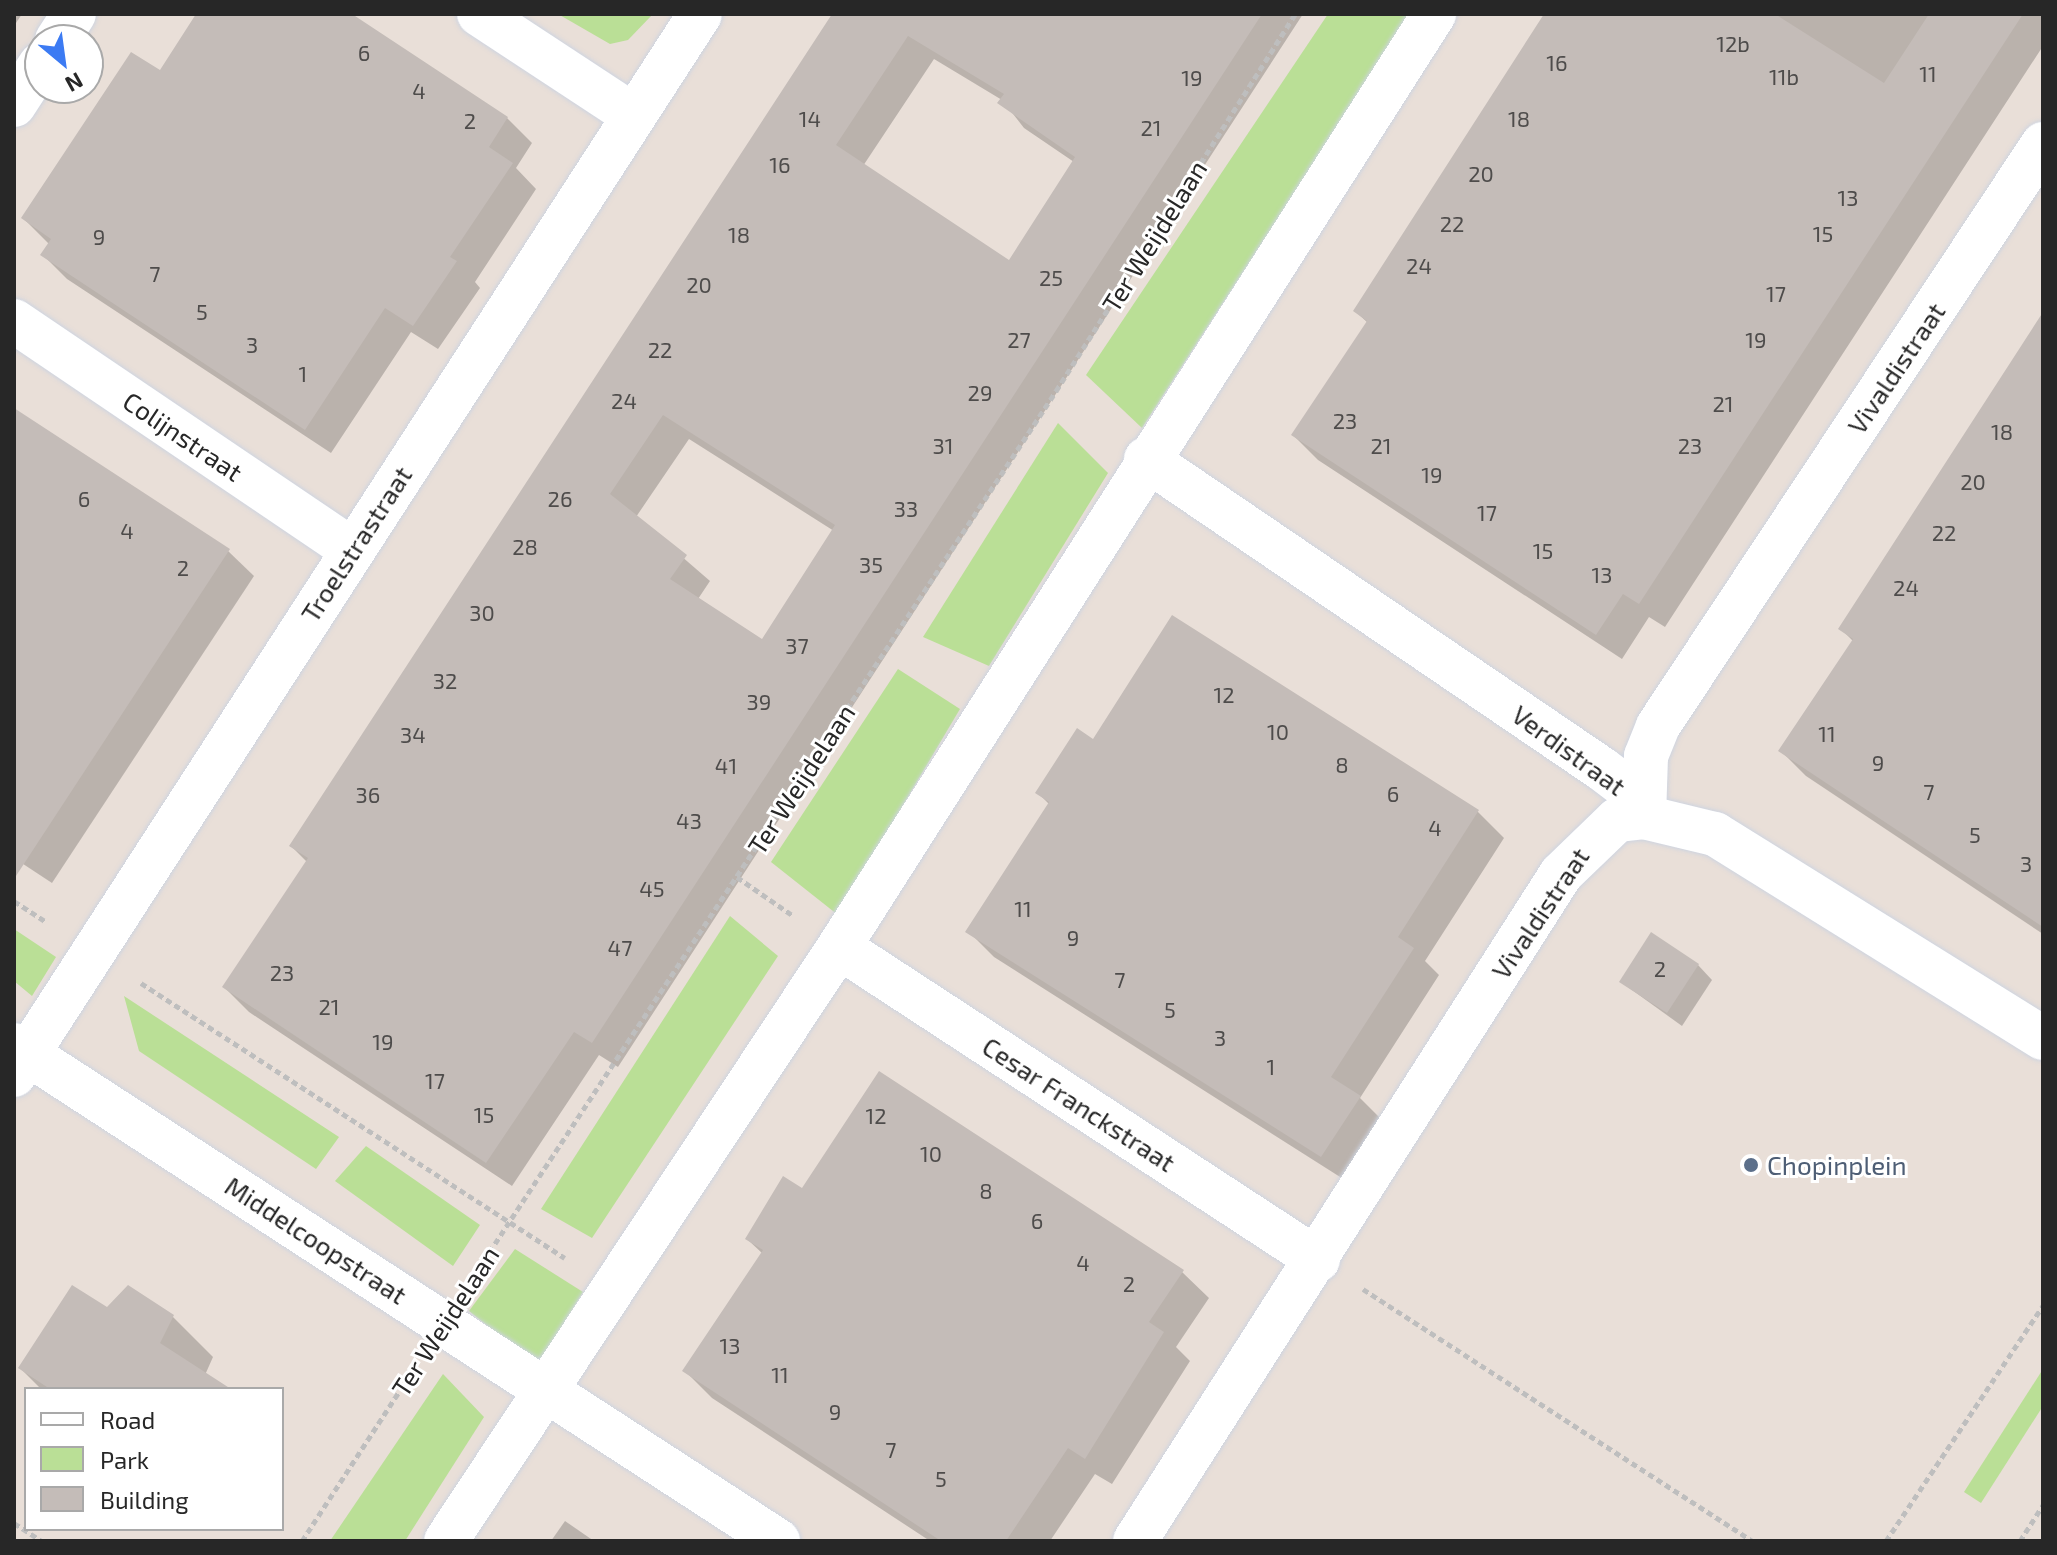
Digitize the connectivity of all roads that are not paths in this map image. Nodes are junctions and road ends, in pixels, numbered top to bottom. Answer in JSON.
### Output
{"nodes":[{"id":1,"x":479,"y":14,"type":"edge"},
{"id":2,"x":700,"y":14,"type":"edge"},
{"id":3,"x":1434,"y":14,"type":"edge"},
{"id":4,"x":633,"y":115,"type":"junction"},
{"id":5,"x":2043,"y":144,"type":"edge"},
{"id":6,"x":14,"y":321,"type":"edge"},
{"id":7,"x":1146,"y":459,"type":"junction"},
{"id":8,"x":352,"y":550,"type":"junction"},
{"id":9,"x":1644,"y":817,"type":"junction"},
{"id":10,"x":839,"y":947,"type":"junction"},
{"id":11,"x":2043,"y":1038,"type":"edge"},
{"id":12,"x":19,"y":1058,"type":"edge"},
{"id":13,"x":1318,"y":1260,"type":"junction"},
{"id":14,"x":547,"y":1391,"type":"junction"},
{"id":15,"x":446,"y":1541,"type":"edge"},
{"id":16,"x":778,"y":1541,"type":"edge"},
{"id":17,"x":1135,"y":1541,"type":"edge"}],
"edges":[{"from":1,"to":4,"type":"street"},
{"from":2,"to":4,"type":"street","name":"Troelstrastraat"},
{"from":3,"to":7,"type":"street"},
{"from":4,"to":8,"type":"street","name":"Troelstrastraat"},
{"from":5,"to":9,"type":"street","name":"Vivaldistraat"},
{"from":6,"to":8,"type":"street","name":"Colijnstraat"},
{"from":7,"to":9,"type":"street","name":"Verdistraat"},
{"from":7,"to":10,"type":"street"},
{"from":8,"to":12,"type":"street","name":"Troelstrastraat"},
{"from":9,"to":11,"type":"street","name":"Verdistraat"},
{"from":9,"to":13,"type":"street","name":"Vivaldistraat"},
{"from":10,"to":13,"type":"street","name":"Cesar Franckstraat"},
{"from":10,"to":14,"type":"street"},
{"from":12,"to":14,"type":"street","name":"Middelcoopstraat"},
{"from":13,"to":17,"type":"street","name":"Vivaldistraat"},
{"from":14,"to":15,"type":"street"},
{"from":14,"to":16,"type":"street","name":"Middelcoopstraat"}]}
